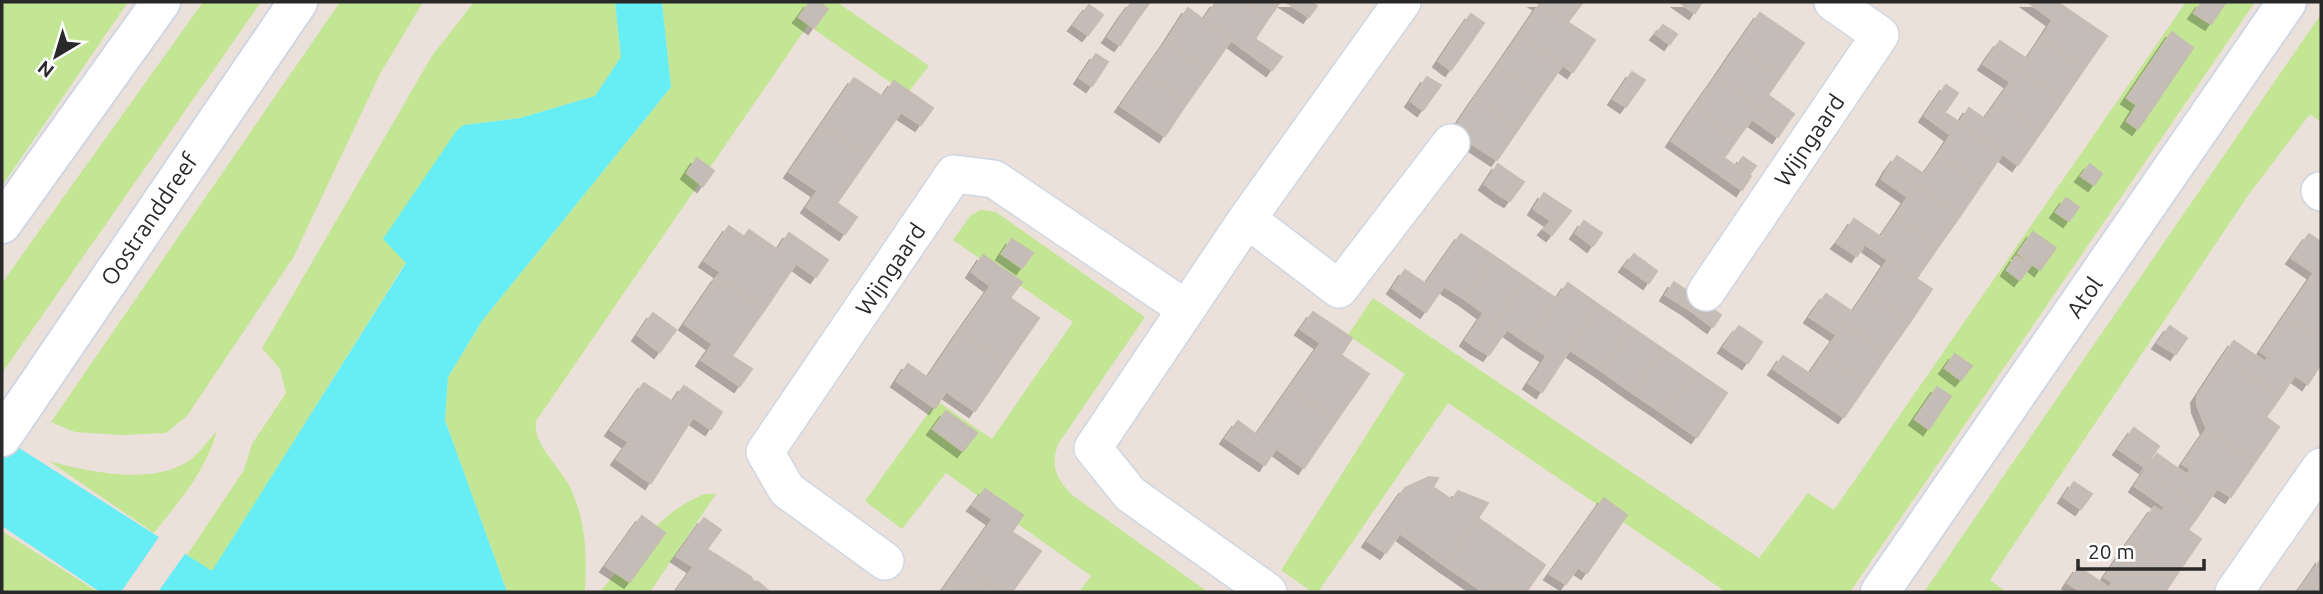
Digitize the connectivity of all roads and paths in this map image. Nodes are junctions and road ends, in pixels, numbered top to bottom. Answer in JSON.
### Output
{"nodes":[{"id":1,"x":161,"y":2,"type":"edge"},
{"id":2,"x":298,"y":2,"type":"edge"},
{"id":3,"x":1402,"y":2,"type":"edge"},
{"id":4,"x":1833,"y":2,"type":"edge"},
{"id":5,"x":2287,"y":2,"type":"edge"},
{"id":6,"x":1451,"y":143,"type":"dead end"},
{"id":7,"x":1247,"y":219,"type":"junction"},
{"id":8,"x":2,"y":224,"type":"edge"},
{"id":9,"x":1706,"y":292,"type":"dead end"},
{"id":10,"x":1186,"y":309,"type":"junction"},
{"id":11,"x":2,"y":437,"type":"edge"},
{"id":12,"x":2321,"y":467,"type":"edge"},
{"id":13,"x":885,"y":561,"type":"dead end"},
{"id":14,"x":1268,"y":592,"type":"edge"},
{"id":15,"x":1880,"y":592,"type":"edge"},
{"id":16,"x":2234,"y":592,"type":"edge"}],
"edges":[{"from":1,"to":8,"type":"main road"},
{"from":2,"to":11,"type":"main road","name":"Oostranddreef"},
{"from":3,"to":7,"type":"street"},
{"from":4,"to":9,"type":"street","name":"Wijngaard"},
{"from":5,"to":15,"type":"main road","name":"Atol"},
{"from":6,"to":7,"type":"street"},
{"from":7,"to":10,"type":"street"},
{"from":10,"to":13,"type":"street","name":"Wijngaard"},
{"from":10,"to":14,"type":"street"},
{"from":12,"to":16,"type":"street"}]}
